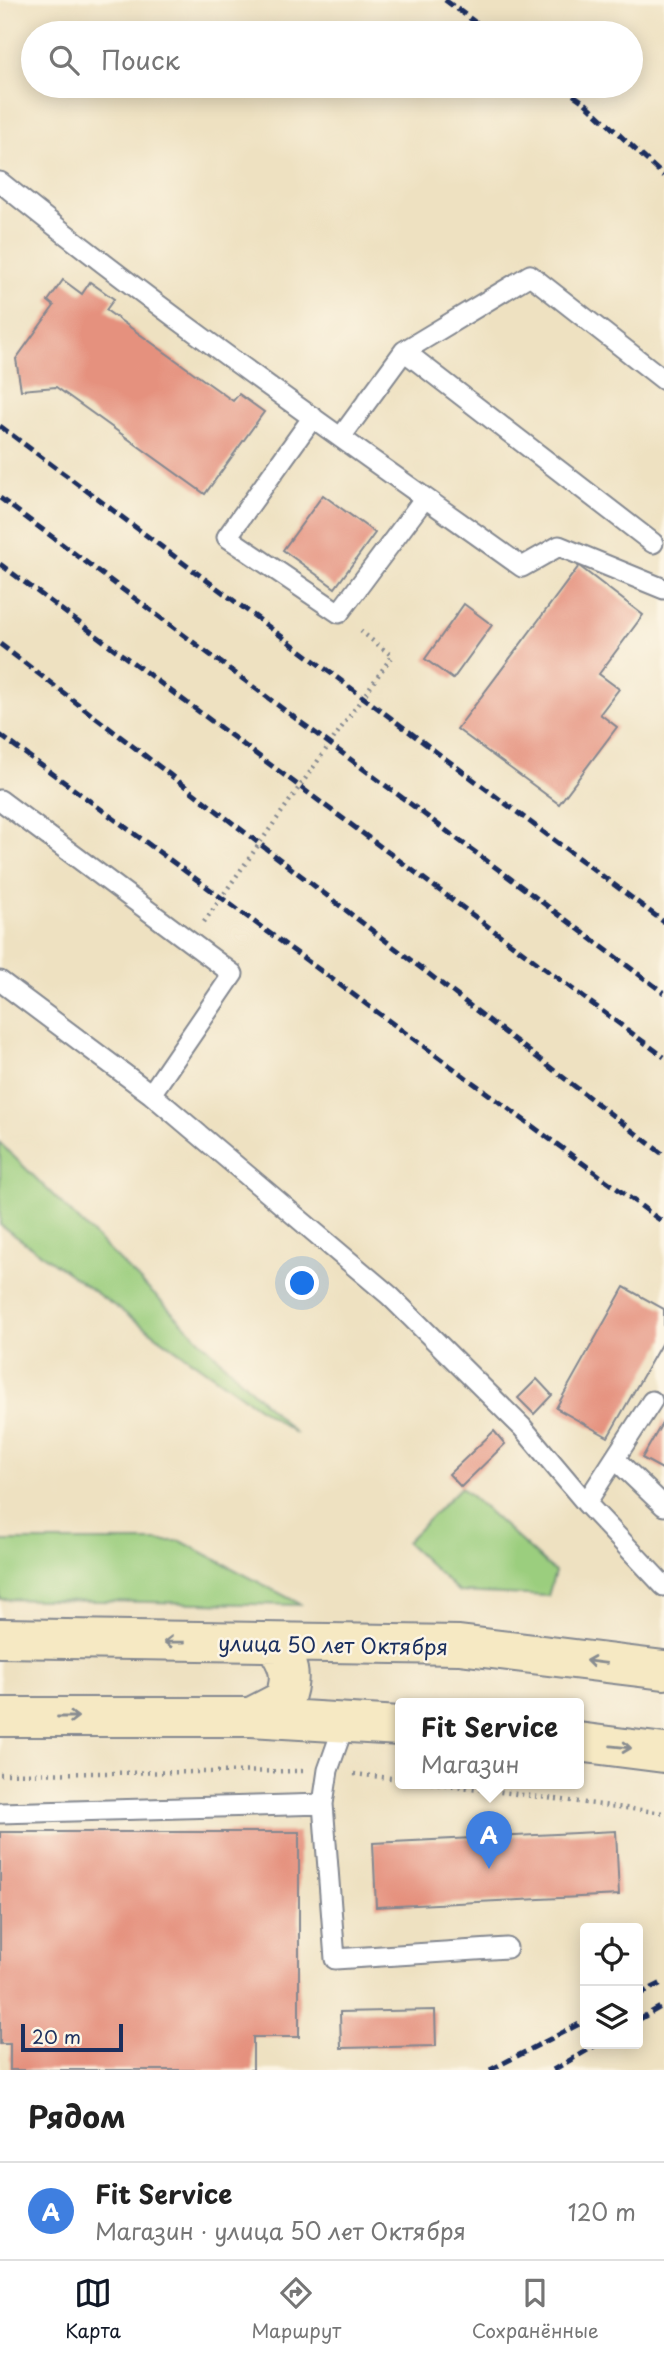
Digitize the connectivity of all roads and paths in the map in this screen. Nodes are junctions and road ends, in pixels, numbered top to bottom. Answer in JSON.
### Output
{"nodes":[{"id":1,"x":0,"y":182,"type":"edge"},
{"id":2,"x":404,"y":351,"type":"junction"},
{"id":3,"x":664,"y":380,"type":"edge"},
{"id":4,"x":313,"y":417,"type":"junction"},
{"id":5,"x":341,"y":436,"type":"junction"},
{"id":6,"x":424,"y":499,"type":"junction"},
{"id":7,"x":653,"y":543,"type":"dead end"},
{"id":8,"x":664,"y":589,"type":"edge"},
{"id":9,"x":339,"y":613,"type":"junction"},
{"id":10,"x":0,"y":800,"type":"edge"},
{"id":11,"x":191,"y":940,"type":"junction"},
{"id":12,"x":0,"y":981,"type":"edge"},
{"id":13,"x":151,"y":1094,"type":"junction"},
{"id":14,"x":652,"y":1401,"type":"dead end"},
{"id":15,"x":615,"y":1459,"type":"junction"},
{"id":16,"x":586,"y":1503,"type":"junction"},
{"id":17,"x":664,"y":1506,"type":"edge"},
{"id":18,"x":664,"y":1586,"type":"edge"},
{"id":19,"x":0,"y":1638,"type":"edge"},
{"id":20,"x":275,"y":1644,"type":"junction"},
{"id":21,"x":664,"y":1670,"type":"edge"},
{"id":22,"x":0,"y":1717,"type":"edge"},
{"id":23,"x":251,"y":1717,"type":"junction"},
{"id":24,"x":345,"y":1722,"type":"junction"},
{"id":25,"x":395,"y":1726,"type":"edge"},
{"id":26,"x":584,"y":1743,"type":"edge"},
{"id":27,"x":664,"y":1753,"type":"edge"},
{"id":28,"x":328,"y":1770,"type":"junction"},
{"id":29,"x":0,"y":1773,"type":"edge"},
{"id":30,"x":395,"y":1778,"type":"edge"},
{"id":31,"x":478,"y":1789,"type":"edge"},
{"id":32,"x":323,"y":1804,"type":"junction"},
{"id":33,"x":0,"y":1813,"type":"edge"},
{"id":34,"x":664,"y":1813,"type":"edge"},
{"id":35,"x":507,"y":1948,"type":"dead end"}],
"edges":[{"from":1,"to":4,"type":"lane"},
{"from":2,"to":3,"type":"lane"},
{"from":2,"to":5,"type":"lane"},
{"from":2,"to":7,"type":"lane"},
{"from":4,"to":5,"type":"lane"},
{"from":4,"to":9,"type":"lane"},
{"from":5,"to":6,"type":"lane"},
{"from":6,"to":8,"type":"lane"},
{"from":6,"to":9,"type":"lane"},
{"from":9,"to":11,"type":"path"},
{"from":10,"to":11,"type":"lane"},
{"from":11,"to":13,"type":"lane"},
{"from":12,"to":13,"type":"lane"},
{"from":13,"to":16,"type":"lane"},
{"from":14,"to":15,"type":"lane"},
{"from":15,"to":16,"type":"lane"},
{"from":15,"to":17,"type":"lane"},
{"from":16,"to":18,"type":"lane"},
{"from":20,"to":19,"type":"main road","name":"улица 50 лет Октября","one_way":true},
{"from":21,"to":20,"type":"main road","name":"улица 50 лет Октября","one_way":true},
{"from":20,"to":23,"type":"main road"},
{"from":22,"to":23,"type":"main road","one_way":true},
{"from":23,"to":24,"type":"main road"},
{"from":24,"to":25,"type":"main road"},
{"from":24,"to":28,"type":"lane"},
{"from":26,"to":27,"type":"main road","one_way":true},
{"from":28,"to":29,"type":"path"},
{"from":28,"to":30,"type":"path"},
{"from":28,"to":32,"type":"lane"},
{"from":31,"to":34,"type":"path"},
{"from":32,"to":33,"type":"lane"},
{"from":32,"to":35,"type":"lane"}]}
